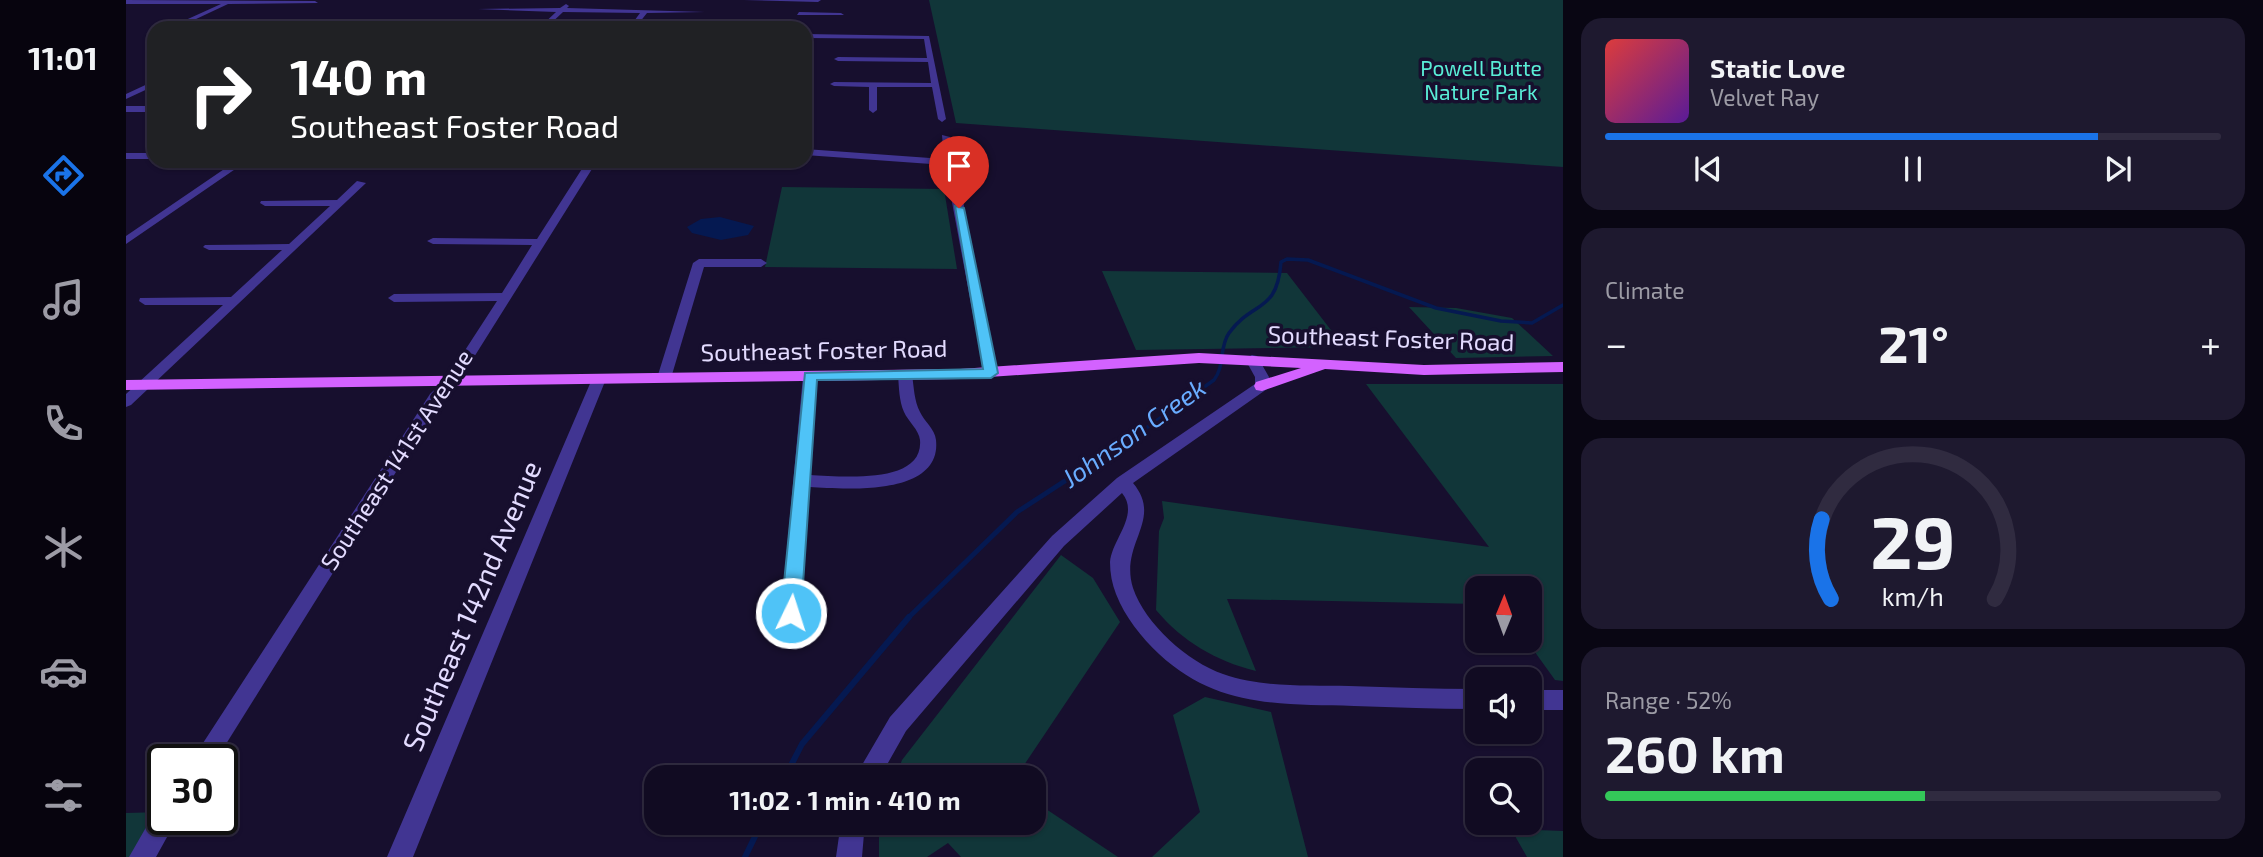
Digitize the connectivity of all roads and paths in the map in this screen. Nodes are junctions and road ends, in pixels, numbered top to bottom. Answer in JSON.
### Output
{"nodes":[{"id":1,"x":493,"y":0,"type":"edge"},
{"id":2,"x":572,"y":0,"type":"edge"},
{"id":3,"x":634,"y":0,"type":"edge"},
{"id":4,"x":747,"y":0,"type":"edge"},
{"id":5,"x":818,"y":0,"type":"edge"},
{"id":6,"x":803,"y":1,"type":"edge"},
{"id":7,"x":139,"y":2,"type":"edge"},
{"id":8,"x":231,"y":2,"type":"junction"},
{"id":9,"x":318,"y":2,"type":"edge"},
{"id":10,"x":126,"y":4,"type":"edge"},
{"id":11,"x":481,"y":9,"type":"junction"},
{"id":12,"x":301,"y":10,"type":"dead end"},
{"id":13,"x":562,"y":10,"type":"junction"},
{"id":14,"x":624,"y":10,"type":"junction"},
{"id":15,"x":645,"y":11,"type":"junction"},
{"id":16,"x":702,"y":12,"type":"dead end"},
{"id":17,"x":291,"y":15,"type":"dead end"},
{"id":18,"x":841,"y":15,"type":"dead end"},
{"id":19,"x":187,"y":21,"type":"edge"},
{"id":20,"x":278,"y":21,"type":"edge"},
{"id":21,"x":463,"y":21,"type":"edge"},
{"id":22,"x":550,"y":21,"type":"edge"},
{"id":23,"x":637,"y":21,"type":"edge"},
{"id":24,"x":812,"y":36,"type":"edge"},
{"id":25,"x":838,"y":59,"type":"dead end"},
{"id":26,"x":931,"y":60,"type":"junction"},
{"id":27,"x":834,"y":84,"type":"dead end"},
{"id":28,"x":873,"y":85,"type":"junction"},
{"id":29,"x":935,"y":85,"type":"junction"},
{"id":30,"x":147,"y":86,"type":"edge"},
{"id":31,"x":126,"y":97,"type":"edge"},
{"id":32,"x":126,"y":109,"type":"edge"},
{"id":33,"x":147,"y":109,"type":"edge"},
{"id":34,"x":873,"y":110,"type":"dead end"},
{"id":35,"x":942,"y":119,"type":"dead end"},
{"id":36,"x":945,"y":136,"type":"dead end"},
{"id":37,"x":812,"y":152,"type":"edge"},
{"id":38,"x":126,"y":156,"type":"edge"},
{"id":39,"x":147,"y":156,"type":"edge"},
{"id":40,"x":950,"y":162,"type":"junction"},
{"id":41,"x":232,"y":168,"type":"edge"},
{"id":42,"x":587,"y":168,"type":"edge"},
{"id":43,"x":361,"y":183,"type":"dead end"},
{"id":44,"x":265,"y":203,"type":"dead end"},
{"id":45,"x":339,"y":203,"type":"junction"},
{"id":46,"x":126,"y":241,"type":"edge"},
{"id":47,"x":433,"y":241,"type":"dead end"},
{"id":48,"x":539,"y":243,"type":"junction"},
{"id":49,"x":209,"y":247,"type":"dead end"},
{"id":50,"x":290,"y":247,"type":"junction"},
{"id":51,"x":761,"y":263,"type":"dead end"},
{"id":52,"x":504,"y":297,"type":"junction"},
{"id":53,"x":394,"y":298,"type":"dead end"},
{"id":54,"x":145,"y":301,"type":"dead end"},
{"id":55,"x":232,"y":301,"type":"junction"},
{"id":56,"x":1246,"y":359,"type":"junction"},
{"id":57,"x":1339,"y":364,"type":"junction"},
{"id":58,"x":1563,"y":367,"type":"edge"},
{"id":59,"x":991,"y":373,"type":"junction"},
{"id":60,"x":905,"y":375,"type":"junction"},
{"id":61,"x":810,"y":376,"type":"junction"},
{"id":62,"x":664,"y":378,"type":"junction"},
{"id":63,"x":599,"y":379,"type":"junction"},
{"id":64,"x":452,"y":381,"type":"junction"},
{"id":65,"x":134,"y":385,"type":"edge"},
{"id":66,"x":1262,"y":386,"type":"junction"},
{"id":67,"x":126,"y":402,"type":"edge"},
{"id":68,"x":800,"y":481,"type":"junction"},
{"id":69,"x":1124,"y":482,"type":"junction"},
{"id":70,"x":791,"y":613,"type":"dead end"},
{"id":71,"x":1465,"y":699,"type":"edge"},
{"id":72,"x":1542,"y":700,"type":"edge"},
{"id":73,"x":1563,"y":701,"type":"edge"},
{"id":74,"x":213,"y":744,"type":"edge"},
{"id":75,"x":874,"y":765,"type":"edge"},
{"id":76,"x":155,"y":835,"type":"edge"},
{"id":77,"x":852,"y":835,"type":"edge"},
{"id":78,"x":142,"y":857,"type":"edge"},
{"id":79,"x":400,"y":857,"type":"edge"},
{"id":80,"x":849,"y":857,"type":"edge"}],
"edges":[{"from":1,"to":11,"type":"street"},
{"from":2,"to":13,"type":"street"},
{"from":3,"to":14,"type":"street"},
{"from":4,"to":6,"type":"street"},
{"from":5,"to":6,"type":"street"},
{"from":6,"to":18,"type":"street"},
{"from":7,"to":8,"type":"street"},
{"from":7,"to":10,"type":"street"},
{"from":8,"to":9,"type":"street"},
{"from":8,"to":19,"type":"street"},
{"from":9,"to":12,"type":"street"},
{"from":11,"to":13,"type":"street"},
{"from":11,"to":21,"type":"street"},
{"from":13,"to":14,"type":"street"},
{"from":13,"to":22,"type":"street"},
{"from":14,"to":15,"type":"street"},
{"from":15,"to":16,"type":"street"},
{"from":15,"to":23,"type":"street"},
{"from":17,"to":20,"type":"street"},
{"from":24,"to":26,"type":"street"},
{"from":25,"to":26,"type":"street"},
{"from":26,"to":29,"type":"street"},
{"from":27,"to":28,"type":"street"},
{"from":28,"to":29,"type":"street"},
{"from":28,"to":34,"type":"street"},
{"from":29,"to":35,"type":"street"},
{"from":30,"to":31,"type":"street"},
{"from":32,"to":33,"type":"street"},
{"from":36,"to":40,"type":"street"},
{"from":37,"to":40,"type":"street"},
{"from":38,"to":39,"type":"street"},
{"from":40,"to":59,"type":"street"},
{"from":41,"to":46,"type":"street"},
{"from":42,"to":48,"type":"street","name":"Southeast 141st Avenue"},
{"from":43,"to":45,"type":"street"},
{"from":44,"to":45,"type":"street"},
{"from":45,"to":50,"type":"street"},
{"from":47,"to":48,"type":"street"},
{"from":48,"to":52,"type":"street","name":"Southeast 141st Avenue"},
{"from":49,"to":50,"type":"street"},
{"from":50,"to":55,"type":"street"},
{"from":51,"to":62,"type":"street"},
{"from":52,"to":53,"type":"street"},
{"from":52,"to":64,"type":"street","name":"Southeast 141st Avenue"},
{"from":54,"to":55,"type":"street"},
{"from":55,"to":65,"type":"street"},
{"from":56,"to":57,"type":"main road","name":"Southeast Foster Road"},
{"from":56,"to":59,"type":"main road","name":"Southeast Foster Road"},
{"from":56,"to":66,"type":"street"},
{"from":57,"to":58,"type":"main road","name":"Southeast Foster Road"},
{"from":57,"to":66,"type":"main road"},
{"from":59,"to":60,"type":"main road","name":"Southeast Foster Road"},
{"from":60,"to":61,"type":"main road","name":"Southeast Foster Road"},
{"from":60,"to":68,"type":"street"},
{"from":61,"to":62,"type":"main road","name":"Southeast Foster Road"},
{"from":61,"to":68,"type":"street"},
{"from":62,"to":63,"type":"main road","name":"Southeast Foster Road"},
{"from":63,"to":64,"type":"main road","name":"Southeast Foster Road"},
{"from":63,"to":79,"type":"street","name":"Southeast 142nd Avenue"},
{"from":64,"to":65,"type":"main road","name":"Southeast Foster Road"},
{"from":64,"to":74,"type":"street","name":"Southeast 141st Avenue"},
{"from":65,"to":67,"type":"street"},
{"from":66,"to":69,"type":"street"},
{"from":68,"to":70,"type":"street"},
{"from":69,"to":71,"type":"street"},
{"from":69,"to":75,"type":"street"},
{"from":72,"to":73,"type":"street"},
{"from":76,"to":78,"type":"street"},
{"from":77,"to":80,"type":"street"}]}
